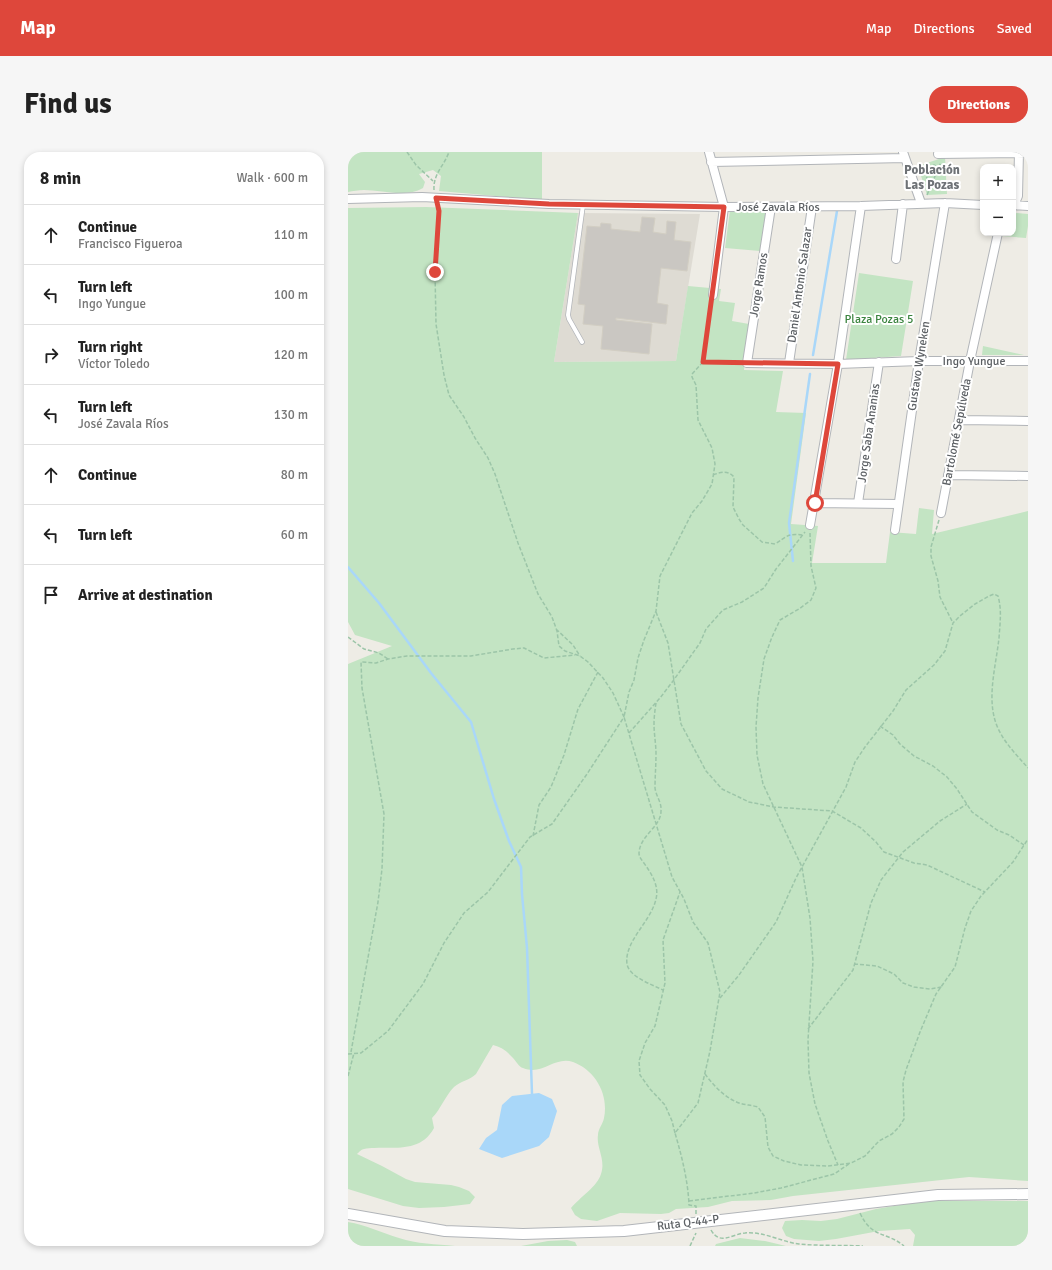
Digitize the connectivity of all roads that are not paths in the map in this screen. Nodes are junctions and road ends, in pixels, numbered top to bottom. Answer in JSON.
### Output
{"nodes":[{"id":1,"x":709,"y":152,"type":"edge"},
{"id":2,"x":1019,"y":153,"type":"edge"},
{"id":3,"x":1028,"y":153,"type":"edge"},
{"id":4,"x":941,"y":154,"type":"road end"},
{"id":5,"x":904,"y":155,"type":"edge"},
{"id":6,"x":712,"y":162,"type":"junction"},
{"id":7,"x":348,"y":199,"type":"edge"},
{"id":8,"x":1015,"y":200,"type":"edge"},
{"id":9,"x":921,"y":203,"type":"junction"},
{"id":10,"x":945,"y":203,"type":"junction"},
{"id":11,"x":903,"y":204,"type":"junction"},
{"id":12,"x":583,"y":205,"type":"junction"},
{"id":13,"x":980,"y":205,"type":"edge"},
{"id":14,"x":862,"y":206,"type":"junction"},
{"id":15,"x":1016,"y":206,"type":"edge"},
{"id":16,"x":1028,"y":206,"type":"edge"},
{"id":17,"x":724,"y":207,"type":"junction"},
{"id":18,"x":771,"y":207,"type":"junction"},
{"id":19,"x":812,"y":207,"type":"junction"},
{"id":20,"x":997,"y":236,"type":"edge"},
{"id":21,"x":896,"y":259,"type":"dead end"},
{"id":22,"x":713,"y":295,"type":"road end"},
{"id":23,"x":582,"y":342,"type":"dead end"},
{"id":24,"x":919,"y":361,"type":"junction"},
{"id":25,"x":970,"y":361,"type":"junction"},
{"id":26,"x":1028,"y":361,"type":"edge"},
{"id":27,"x":879,"y":362,"type":"junction"},
{"id":28,"x":747,"y":363,"type":"joint"},
{"id":29,"x":789,"y":363,"type":"junction"},
{"id":30,"x":838,"y":364,"type":"junction"},
{"id":31,"x":959,"y":420,"type":"junction"},
{"id":32,"x":1028,"y":421,"type":"edge"},
{"id":33,"x":948,"y":475,"type":"junction"},
{"id":34,"x":1028,"y":476,"type":"edge"},
{"id":35,"x":815,"y":503,"type":"junction"},
{"id":36,"x":858,"y":503,"type":"junction"},
{"id":37,"x":898,"y":504,"type":"junction"},
{"id":38,"x":941,"y":513,"type":"road end"},
{"id":39,"x":810,"y":525,"type":"road end"},
{"id":40,"x":895,"y":530,"type":"dead end"},
{"id":41,"x":1028,"y":1194,"type":"edge"},
{"id":42,"x":348,"y":1214,"type":"edge"}],
"edges":[{"from":1,"to":6,"type":"street"},
{"from":2,"to":3,"type":"street"},
{"from":2,"to":4,"type":"street"},
{"from":2,"to":8,"type":"street"},
{"from":5,"to":6,"type":"street"},
{"from":5,"to":9,"type":"street"},
{"from":6,"to":17,"type":"street"},
{"from":7,"to":12,"type":"street","name":"José Zavala Ríos"},
{"from":9,"to":10,"type":"street","name":"José Zavala Ríos"},
{"from":9,"to":11,"type":"street","name":"José Zavala Ríos"},
{"from":10,"to":13,"type":"street","name":"José Zavala Ríos"},
{"from":10,"to":24,"type":"street","name":"Gustavo Wyneken"},
{"from":11,"to":14,"type":"street","name":"José Zavala Ríos"},
{"from":11,"to":21,"type":"street"},
{"from":12,"to":17,"type":"street","name":"José Zavala Ríos"},
{"from":12,"to":23,"type":"lane"},
{"from":14,"to":19,"type":"street","name":"José Zavala Ríos"},
{"from":14,"to":30,"type":"street"},
{"from":15,"to":16,"type":"street"},
{"from":17,"to":18,"type":"street","name":"José Zavala Ríos"},
{"from":17,"to":22,"type":"street"},
{"from":18,"to":19,"type":"street","name":"José Zavala Ríos"},
{"from":18,"to":28,"type":"street","name":"Jorge Ramos"},
{"from":19,"to":29,"type":"street","name":"Daniel Antonio Salazar"},
{"from":20,"to":25,"type":"street","name":"Bartolomé Sepúlveda"},
{"from":24,"to":25,"type":"street","name":"Ingo Yungue"},
{"from":24,"to":27,"type":"street","name":"Ingo Yungue"},
{"from":24,"to":37,"type":"street","name":"Gustavo Wyneken"},
{"from":25,"to":26,"type":"street","name":"Ingo Yungue"},
{"from":25,"to":31,"type":"street","name":"Bartolomé Sepúlveda"},
{"from":27,"to":30,"type":"street","name":"Ingo Yungue"},
{"from":27,"to":36,"type":"street","name":"Jorge Saba Ananias"},
{"from":28,"to":29,"type":"street","name":"Ingo Yungue"},
{"from":29,"to":30,"type":"street","name":"Ingo Yungue"},
{"from":30,"to":35,"type":"street"},
{"from":31,"to":32,"type":"street"},
{"from":31,"to":33,"type":"street","name":"Bartolomé Sepúlveda"},
{"from":33,"to":34,"type":"street"},
{"from":33,"to":38,"type":"street","name":"Bartolomé Sepúlveda"},
{"from":35,"to":36,"type":"street"},
{"from":35,"to":39,"type":"street"},
{"from":36,"to":37,"type":"street"},
{"from":37,"to":40,"type":"street","name":"Gustavo Wyneken"},
{"from":41,"to":42,"type":"street","name":"Ruta Q-44-P"}]}
